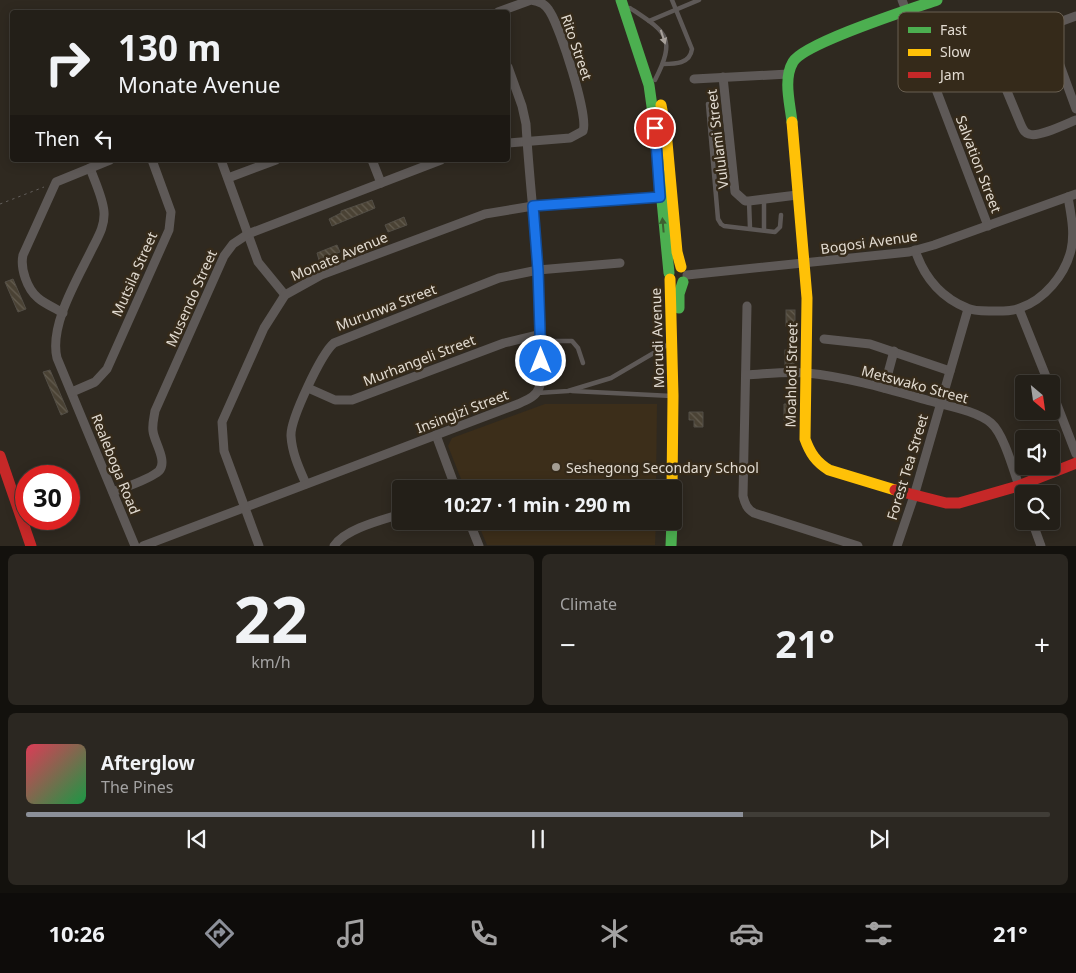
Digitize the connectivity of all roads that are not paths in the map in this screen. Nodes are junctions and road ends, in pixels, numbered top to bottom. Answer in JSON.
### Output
{"nodes":[{"id":1,"x":621,"y":0,"type":"edge"},
{"id":2,"x":672,"y":0,"type":"edge"},
{"id":3,"x":698,"y":0,"type":"edge"},
{"id":4,"x":902,"y":0,"type":"edge"},
{"id":5,"x":937,"y":0,"type":"edge"},
{"id":6,"x":629,"y":4,"type":"edge"},
{"id":7,"x":676,"y":8,"type":"junction"},
{"id":8,"x":504,"y":10,"type":"edge"},
{"id":9,"x":906,"y":12,"type":"joint"},
{"id":10,"x":898,"y":15,"type":"edge"},
{"id":11,"x":1076,"y":16,"type":"edge"},
{"id":12,"x":649,"y":20,"type":"junction"},
{"id":13,"x":1064,"y":20,"type":"edge"},
{"id":14,"x":662,"y":64,"type":"junction"},
{"id":15,"x":788,"y":74,"type":"junction"},
{"id":16,"x":1064,"y":76,"type":"edge"},
{"id":17,"x":510,"y":77,"type":"edge"},
{"id":18,"x":724,"y":78,"type":"junction"},
{"id":19,"x":694,"y":79,"type":"dead end"},
{"id":20,"x":655,"y":80,"type":"junction"},
{"id":21,"x":937,"y":92,"type":"edge"},
{"id":22,"x":1007,"y":92,"type":"edge"},
{"id":23,"x":708,"y":104,"type":"dead end"},
{"id":24,"x":1076,"y":109,"type":"edge"},
{"id":25,"x":1076,"y":120,"type":"edge"},
{"id":26,"x":527,"y":140,"type":"junction"},
{"id":27,"x":510,"y":143,"type":"edge"},
{"id":28,"x":105,"y":162,"type":"edge"},
{"id":29,"x":153,"y":162,"type":"edge"},
{"id":30,"x":221,"y":162,"type":"edge"},
{"id":31,"x":271,"y":162,"type":"edge"},
{"id":32,"x":373,"y":162,"type":"edge"},
{"id":33,"x":436,"y":162,"type":"edge"},
{"id":34,"x":90,"y":168,"type":"junction"},
{"id":35,"x":228,"y":178,"type":"junction"},
{"id":36,"x":381,"y":183,"type":"junction"},
{"id":37,"x":797,"y":195,"type":"junction"},
{"id":38,"x":1072,"y":196,"type":"edge"},
{"id":39,"x":666,"y":197,"type":"junction"},
{"id":40,"x":764,"y":199,"type":"junction"},
{"id":41,"x":750,"y":201,"type":"junction"},
{"id":42,"x":533,"y":206,"type":"junction"},
{"id":43,"x":781,"y":215,"type":"dead end"},
{"id":44,"x":1074,"y":217,"type":"edge"},
{"id":45,"x":988,"y":226,"type":"junction"},
{"id":46,"x":750,"y":228,"type":"junction"},
{"id":47,"x":764,"y":230,"type":"junction"},
{"id":48,"x":248,"y":234,"type":"junction"},
{"id":49,"x":915,"y":250,"type":"junction"},
{"id":50,"x":1074,"y":251,"type":"edge"},
{"id":51,"x":620,"y":263,"type":"dead end"},
{"id":52,"x":805,"y":264,"type":"junction"},
{"id":53,"x":538,"y":270,"type":"junction"},
{"id":54,"x":683,"y":275,"type":"junction"},
{"id":55,"x":670,"y":276,"type":"junction"},
{"id":56,"x":285,"y":295,"type":"junction"},
{"id":57,"x":747,"y":306,"type":"dead end"},
{"id":58,"x":968,"y":309,"type":"junction"},
{"id":59,"x":1019,"y":309,"type":"junction"},
{"id":60,"x":62,"y":312,"type":"junction"},
{"id":61,"x":541,"y":338,"type":"junction"},
{"id":62,"x":824,"y":339,"type":"dead end"},
{"id":63,"x":672,"y":342,"type":"junction"},
{"id":64,"x":894,"y":351,"type":"junction"},
{"id":65,"x":583,"y":363,"type":"dead end"},
{"id":66,"x":950,"y":371,"type":"junction"},
{"id":67,"x":806,"y":373,"type":"junction"},
{"id":68,"x":746,"y":375,"type":"junction"},
{"id":69,"x":1045,"y":375,"type":"edge"},
{"id":70,"x":308,"y":388,"type":"junction"},
{"id":71,"x":884,"y":388,"type":"junction"},
{"id":72,"x":568,"y":391,"type":"junction"},
{"id":73,"x":72,"y":392,"type":"junction"},
{"id":74,"x":537,"y":393,"type":"junction"},
{"id":75,"x":673,"y":396,"type":"junction"},
{"id":76,"x":940,"y":403,"type":"junction"},
{"id":77,"x":1060,"y":412,"type":"edge"},
{"id":78,"x":436,"y":435,"type":"junction"},
{"id":79,"x":1076,"y":454,"type":"edge"},
{"id":80,"x":0,"y":456,"type":"edge"},
{"id":81,"x":1076,"y":463,"type":"edge"},
{"id":82,"x":453,"y":480,"type":"edge"},
{"id":83,"x":672,"y":480,"type":"edge"},
{"id":84,"x":306,"y":484,"type":"junction"},
{"id":85,"x":1018,"y":485,"type":"edge"},
{"id":86,"x":1021,"y":485,"type":"edge"},
{"id":87,"x":1015,"y":487,"type":"edge"},
{"id":88,"x":113,"y":492,"type":"junction"},
{"id":89,"x":914,"y":496,"type":"junction"},
{"id":90,"x":245,"y":508,"type":"junction"},
{"id":91,"x":392,"y":517,"type":"edge"},
{"id":92,"x":473,"y":530,"type":"edge"},
{"id":93,"x":672,"y":530,"type":"edge"},
{"id":94,"x":1035,"y":530,"type":"edge"},
{"id":95,"x":1040,"y":545,"type":"edge"},
{"id":96,"x":31,"y":546,"type":"edge"},
{"id":97,"x":135,"y":546,"type":"edge"},
{"id":98,"x":143,"y":546,"type":"edge"},
{"id":99,"x":259,"y":546,"type":"edge"},
{"id":100,"x":334,"y":546,"type":"edge"},
{"id":101,"x":479,"y":546,"type":"edge"},
{"id":102,"x":671,"y":546,"type":"edge"},
{"id":103,"x":858,"y":546,"type":"edge"},
{"id":104,"x":897,"y":546,"type":"edge"}],
"edges":[{"from":1,"to":39,"type":"street","name":"Morudi Avenue"},
{"from":2,"to":7,"type":"lane"},
{"from":3,"to":7,"type":"lane"},
{"from":4,"to":9,"type":"street","name":"Salvation Street"},
{"from":5,"to":9,"type":"street"},
{"from":6,"to":12,"type":"lane"},
{"from":6,"to":20,"type":"street","name":"Morudi Avenue"},
{"from":7,"to":12,"type":"lane"},
{"from":7,"to":14,"type":"lane"},
{"from":8,"to":26,"type":"street","name":"Rito Street"},
{"from":10,"to":15,"type":"street"},
{"from":11,"to":13,"type":"street"},
{"from":12,"to":14,"type":"lane","one_way":true},
{"from":14,"to":20,"type":"lane"},
{"from":15,"to":18,"type":"street"},
{"from":15,"to":37,"type":"street","name":"Moahlodi Street"},
{"from":16,"to":24,"type":"street"},
{"from":17,"to":26,"type":"street"},
{"from":18,"to":19,"type":"street"},
{"from":18,"to":41,"type":"street","name":"Vululami Street"},
{"from":20,"to":39,"type":"street","name":"Morudi Avenue"},
{"from":21,"to":45,"type":"street","name":"Salvation Street"},
{"from":22,"to":25,"type":"street"},
{"from":23,"to":46,"type":"lane"},
{"from":26,"to":27,"type":"street"},
{"from":26,"to":42,"type":"street"},
{"from":28,"to":34,"type":"street"},
{"from":29,"to":73,"type":"street","name":"Mutsila Street"},
{"from":30,"to":35,"type":"street"},
{"from":31,"to":35,"type":"street"},
{"from":32,"to":36,"type":"street"},
{"from":33,"to":36,"type":"street","name":"Musendo Street"},
{"from":34,"to":60,"type":"street","name":"Realeboga Road"},
{"from":34,"to":60,"type":"street"},
{"from":35,"to":48,"type":"street"},
{"from":36,"to":48,"type":"street","name":"Musendo Street"},
{"from":37,"to":40,"type":"street"},
{"from":37,"to":52,"type":"street","name":"Moahlodi Street"},
{"from":38,"to":44,"type":"street"},
{"from":38,"to":45,"type":"street","name":"Bogosi Avenue"},
{"from":39,"to":42,"type":"street","name":"Monate Avenue"},
{"from":39,"to":54,"type":"street","name":"Morudi Avenue"},
{"from":55,"to":39,"type":"street","name":"Morudi Avenue","one_way":true},
{"from":40,"to":41,"type":"street"},
{"from":40,"to":47,"type":"lane"},
{"from":41,"to":46,"type":"lane"},
{"from":42,"to":53,"type":"street"},
{"from":42,"to":56,"type":"street","name":"Monate Avenue"},
{"from":43,"to":47,"type":"lane"},
{"from":44,"to":50,"type":"street"},
{"from":45,"to":49,"type":"street","name":"Bogosi Avenue"},
{"from":46,"to":47,"type":"lane"},
{"from":48,"to":56,"type":"street"},
{"from":48,"to":88,"type":"street","name":"Musendo Street"},
{"from":49,"to":52,"type":"street","name":"Bogosi Avenue"},
{"from":49,"to":58,"type":"street"},
{"from":50,"to":59,"type":"street"},
{"from":51,"to":53,"type":"street","name":"Murunwa Street"},
{"from":52,"to":54,"type":"street","name":"Bogosi Avenue"},
{"from":52,"to":67,"type":"street","name":"Moahlodi Street"},
{"from":53,"to":61,"type":"street"},
{"from":53,"to":70,"type":"street","name":"Murunwa Street"},
{"from":54,"to":55,"type":"street"},
{"from":54,"to":75,"type":"street","name":"Morudi Avenue"},
{"from":55,"to":63,"type":"street","name":"Morudi Avenue"},
{"from":56,"to":90,"type":"street","name":"Monate Avenue"},
{"from":57,"to":68,"type":"street"},
{"from":58,"to":59,"type":"street"},
{"from":58,"to":66,"type":"street","name":"Forest Tea Street"},
{"from":59,"to":69,"type":"street"},
{"from":60,"to":73,"type":"street","name":"Realeboga Road"},
{"from":61,"to":65,"type":"lane"},
{"from":61,"to":70,"type":"street","name":"Murhangeli Street"},
{"from":61,"to":74,"type":"street"},
{"from":62,"to":64,"type":"street"},
{"from":63,"to":72,"type":"lane"},
{"from":63,"to":75,"type":"street","name":"Morudi Avenue"},
{"from":64,"to":66,"type":"street"},
{"from":64,"to":71,"type":"street"},
{"from":66,"to":76,"type":"street","name":"Forest Tea Street"},
{"from":67,"to":68,"type":"street","name":"Metswako Street"},
{"from":67,"to":71,"type":"street","name":"Metswako Street"},
{"from":67,"to":89,"type":"street","name":"Moahlodi Street"},
{"from":68,"to":103,"type":"street"},
{"from":70,"to":84,"type":"street","name":"Murunwa Street"},
{"from":71,"to":76,"type":"street","name":"Metswako Street"},
{"from":72,"to":74,"type":"lane"},
{"from":72,"to":75,"type":"lane"},
{"from":73,"to":88,"type":"street","name":"Realeboga Road"},
{"from":74,"to":78,"type":"street","name":"Insingizi Street"},
{"from":75,"to":83,"type":"street","name":"Morudi Avenue"},
{"from":76,"to":85,"type":"street","name":"Metswako Street"},
{"from":76,"to":89,"type":"street","name":"Forest Tea Street"},
{"from":77,"to":79,"type":"street"},
{"from":78,"to":82,"type":"street"},
{"from":78,"to":84,"type":"street","name":"Insingizi Street"},
{"from":80,"to":96,"type":"street"},
{"from":81,"to":86,"type":"street","name":"Moahlodi Street"},
{"from":84,"to":90,"type":"street","name":"Insingizi Street"},
{"from":87,"to":89,"type":"street","name":"Moahlodi Street"},
{"from":88,"to":97,"type":"street","name":"Realeboga Road"},
{"from":89,"to":104,"type":"street","name":"Forest Tea Street"},
{"from":90,"to":98,"type":"street","name":"Insingizi Street"},
{"from":90,"to":99,"type":"street","name":"Monate Avenue"},
{"from":91,"to":100,"type":"street"},
{"from":92,"to":101,"type":"street"},
{"from":93,"to":102,"type":"street"},
{"from":94,"to":95,"type":"street"}]}
